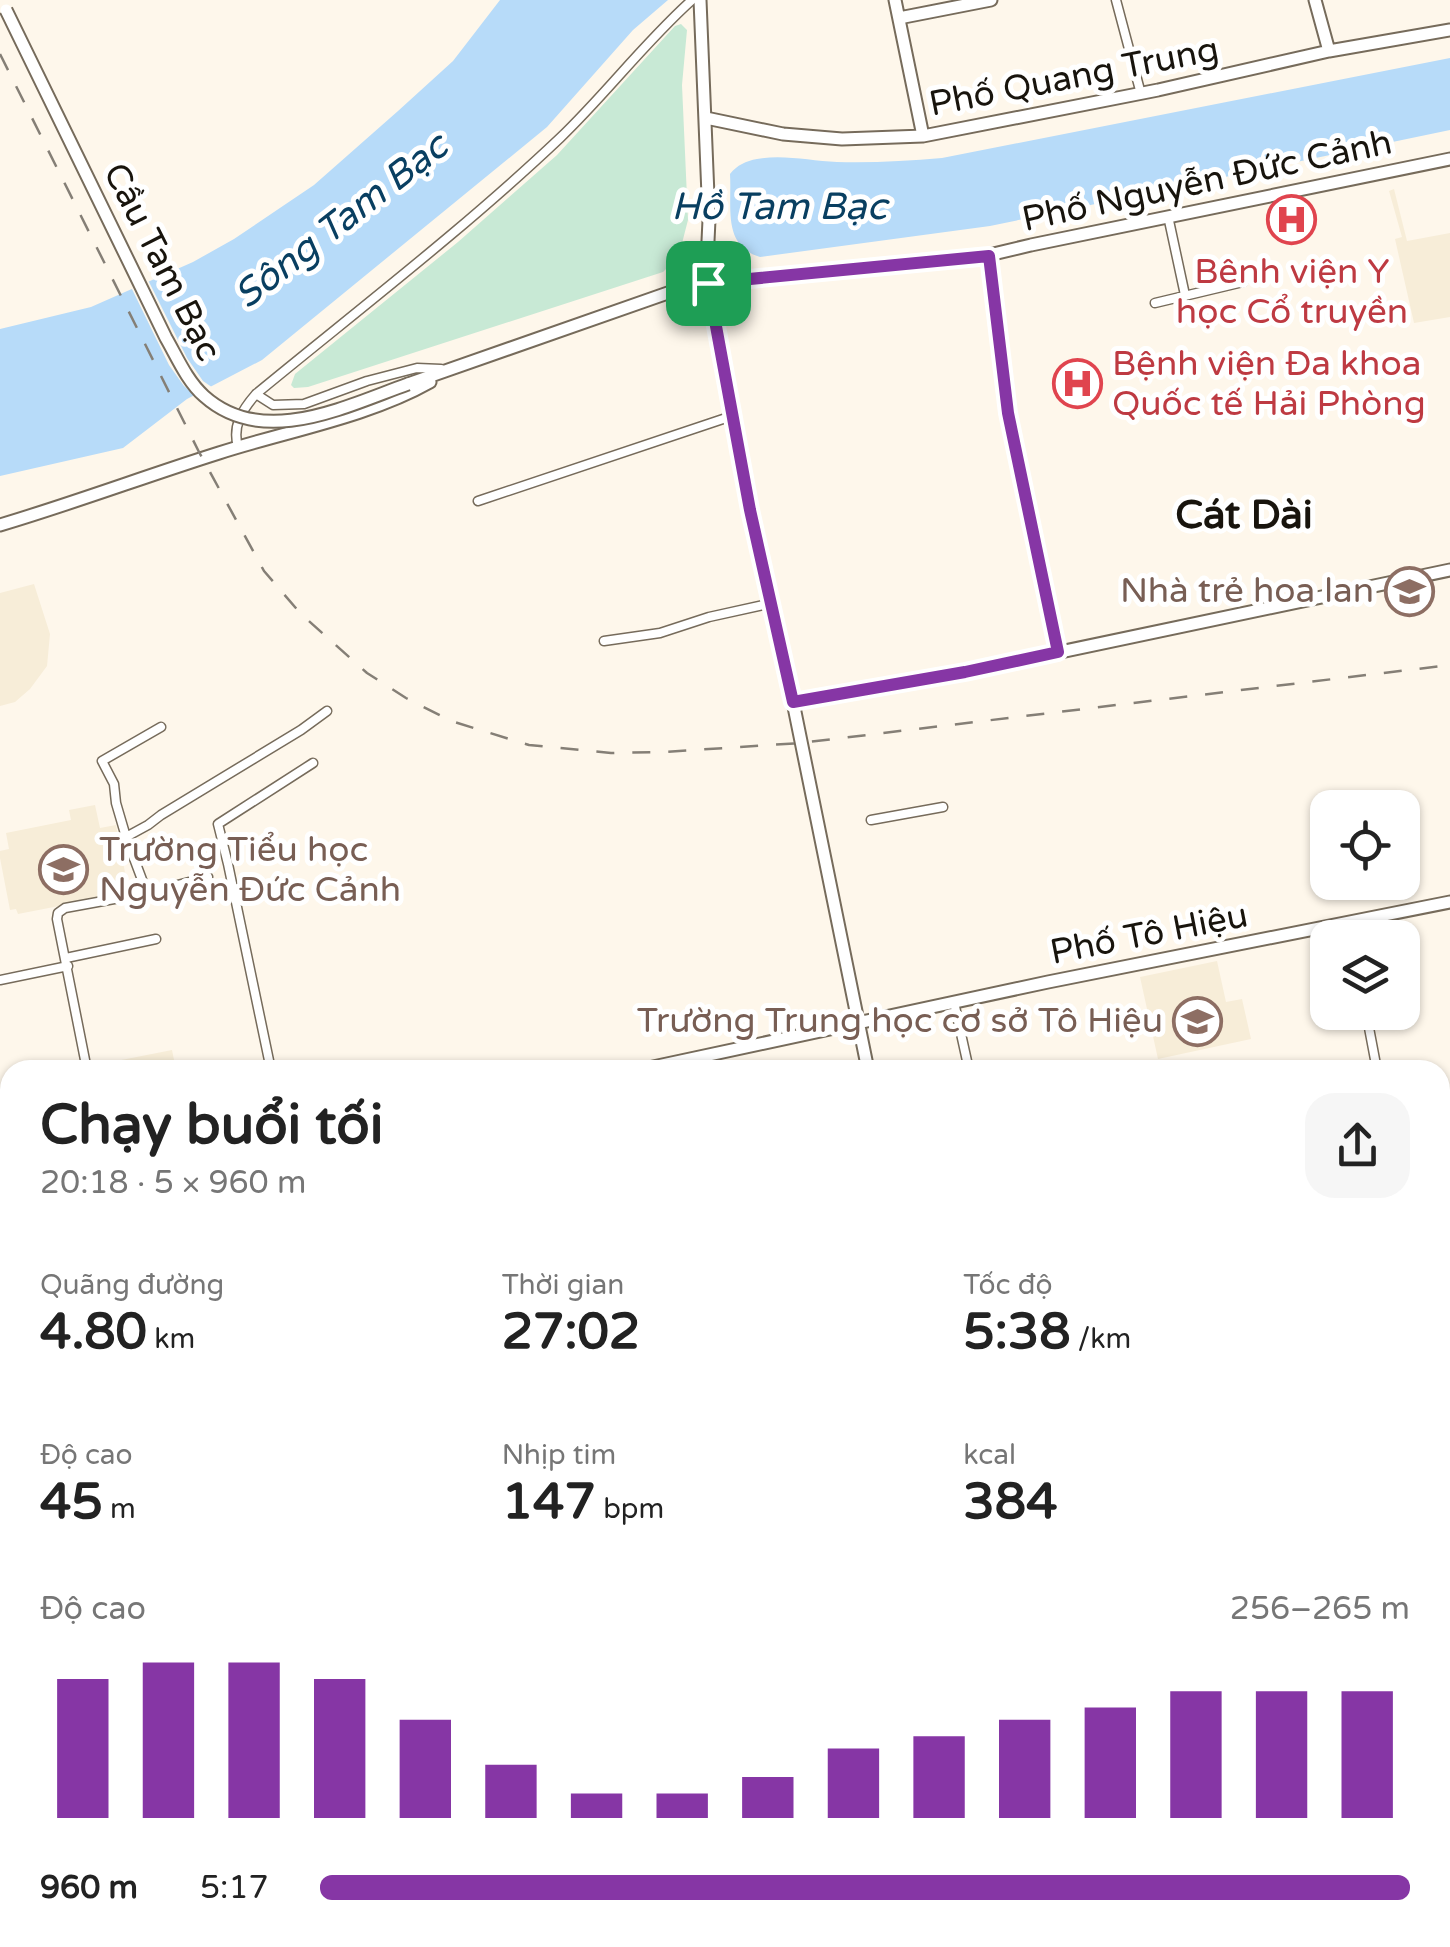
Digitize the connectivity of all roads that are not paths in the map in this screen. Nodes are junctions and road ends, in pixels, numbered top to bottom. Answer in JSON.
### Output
{"nodes":[{"id":1,"x":692,"y":0,"type":"edge"},
{"id":2,"x":700,"y":0,"type":"edge"},
{"id":3,"x":895,"y":0,"type":"edge"},
{"id":4,"x":991,"y":0,"type":"edge"},
{"id":5,"x":1116,"y":0,"type":"edge"},
{"id":6,"x":1315,"y":0,"type":"edge"},
{"id":7,"x":4,"y":5,"type":"edge"},
{"id":8,"x":899,"y":18,"type":"junction"},
{"id":9,"x":1450,"y":30,"type":"edge"},
{"id":10,"x":1330,"y":51,"type":"junction"},
{"id":11,"x":1141,"y":94,"type":"junction"},
{"id":12,"x":706,"y":118,"type":"junction"},
{"id":13,"x":923,"y":136,"type":"junction"},
{"id":14,"x":1450,"y":159,"type":"edge"},
{"id":15,"x":1168,"y":216,"type":"junction"},
{"id":16,"x":989,"y":256,"type":"junction"},
{"id":17,"x":1244,"y":282,"type":"dead end"},
{"id":18,"x":708,"y":283,"type":"junction"},
{"id":19,"x":1185,"y":295,"type":"junction"},
{"id":20,"x":1155,"y":303,"type":"dead end"},
{"id":21,"x":451,"y":370,"type":"junction"},
{"id":22,"x":408,"y":384,"type":"joint"},
{"id":23,"x":256,"y":394,"type":"junction"},
{"id":24,"x":732,"y":416,"type":"junction"},
{"id":25,"x":238,"y":447,"type":"junction"},
{"id":26,"x":478,"y":501,"type":"dead end"},
{"id":27,"x":0,"y":525,"type":"edge"},
{"id":28,"x":1450,"y":570,"type":"edge"},
{"id":29,"x":772,"y":603,"type":"junction"},
{"id":30,"x":604,"y":641,"type":"dead end"},
{"id":31,"x":1058,"y":652,"type":"junction"},
{"id":32,"x":793,"y":702,"type":"junction"},
{"id":33,"x":326,"y":710,"type":"dead end"},
{"id":34,"x":161,"y":727,"type":"dead end"},
{"id":35,"x":313,"y":763,"type":"dead end"},
{"id":36,"x":943,"y":808,"type":"dead end"},
{"id":37,"x":871,"y":820,"type":"dead end"},
{"id":38,"x":126,"y":837,"type":"junction"},
{"id":39,"x":208,"y":877,"type":"dead end"},
{"id":40,"x":148,"y":893,"type":"junction"},
{"id":41,"x":1450,"y":902,"type":"edge"},
{"id":42,"x":1359,"y":920,"type":"edge"},
{"id":43,"x":1310,"y":930,"type":"edge"},
{"id":44,"x":156,"y":939,"type":"dead end"},
{"id":45,"x":67,"y":962,"type":"junction"},
{"id":46,"x":0,"y":980,"type":"edge"},
{"id":47,"x":954,"y":1002,"type":"junction"},
{"id":48,"x":860,"y":1024,"type":"junction"},
{"id":49,"x":1369,"y":1030,"type":"edge"},
{"id":50,"x":85,"y":1060,"type":"edge"},
{"id":51,"x":269,"y":1060,"type":"edge"},
{"id":52,"x":687,"y":1060,"type":"edge"},
{"id":53,"x":866,"y":1060,"type":"edge"},
{"id":54,"x":967,"y":1060,"type":"edge"},
{"id":55,"x":1375,"y":1060,"type":"edge"}],
"edges":[{"from":1,"to":23,"type":"street"},
{"from":2,"to":12,"type":"main road"},
{"from":3,"to":8,"type":"main road"},
{"from":4,"to":8,"type":"main road"},
{"from":5,"to":11,"type":"street"},
{"from":6,"to":10,"type":"main road"},
{"from":7,"to":22,"type":"main road","name":"Cầu Tam Bạc","bridge":true},
{"from":8,"to":13,"type":"main road"},
{"from":9,"to":10,"type":"main road","name":"Phố Quang Trung"},
{"from":10,"to":11,"type":"main road","name":"Phố Quang Trung"},
{"from":11,"to":13,"type":"main road","name":"Phố Quang Trung"},
{"from":12,"to":13,"type":"main road","name":"Phố Quang Trung"},
{"from":12,"to":18,"type":"main road"},
{"from":14,"to":15,"type":"main road","name":"Phố Nguyễn Đức Cảnh"},
{"from":15,"to":16,"type":"main road","name":"Phố Nguyễn Đức Cảnh"},
{"from":15,"to":19,"type":"street"},
{"from":16,"to":18,"type":"main road","name":"Phố Nguyễn Đức Cảnh"},
{"from":16,"to":31,"type":"street"},
{"from":17,"to":19,"type":"street"},
{"from":18,"to":21,"type":"main road","name":"Phố Nguyễn Đức Cảnh"},
{"from":18,"to":24,"type":"main road"},
{"from":19,"to":20,"type":"street"},
{"from":21,"to":22,"type":"main road","name":"Phố Nguyễn Đức Cảnh"},
{"from":21,"to":23,"type":"street"},
{"from":21,"to":25,"type":"main road","name":"Phố Nguyễn Đức Cảnh"},
{"from":23,"to":25,"type":"street"},
{"from":24,"to":26,"type":"street"},
{"from":24,"to":29,"type":"main road"},
{"from":25,"to":27,"type":"main road","name":"Phố Nguyễn Đức Cảnh"},
{"from":28,"to":31,"type":"main road"},
{"from":29,"to":30,"type":"street"},
{"from":29,"to":32,"type":"main road"},
{"from":31,"to":32,"type":"main road"},
{"from":32,"to":48,"type":"main road"},
{"from":33,"to":38,"type":"street"},
{"from":34,"to":38,"type":"street"},
{"from":35,"to":51,"type":"street"},
{"from":36,"to":37,"type":"street"},
{"from":38,"to":40,"type":"street"},
{"from":39,"to":40,"type":"street"},
{"from":40,"to":45,"type":"street"},
{"from":41,"to":42,"type":"main road","name":"Phố Tô Hiệu"},
{"from":43,"to":47,"type":"main road","name":"Phố Tô Hiệu"},
{"from":44,"to":45,"type":"street"},
{"from":45,"to":46,"type":"street"},
{"from":45,"to":50,"type":"street"},
{"from":47,"to":48,"type":"main road","name":"Phố Tô Hiệu"},
{"from":47,"to":54,"type":"street"},
{"from":48,"to":52,"type":"main road","name":"Phố Tô Hiệu"},
{"from":48,"to":53,"type":"main road"},
{"from":49,"to":55,"type":"street"}]}
